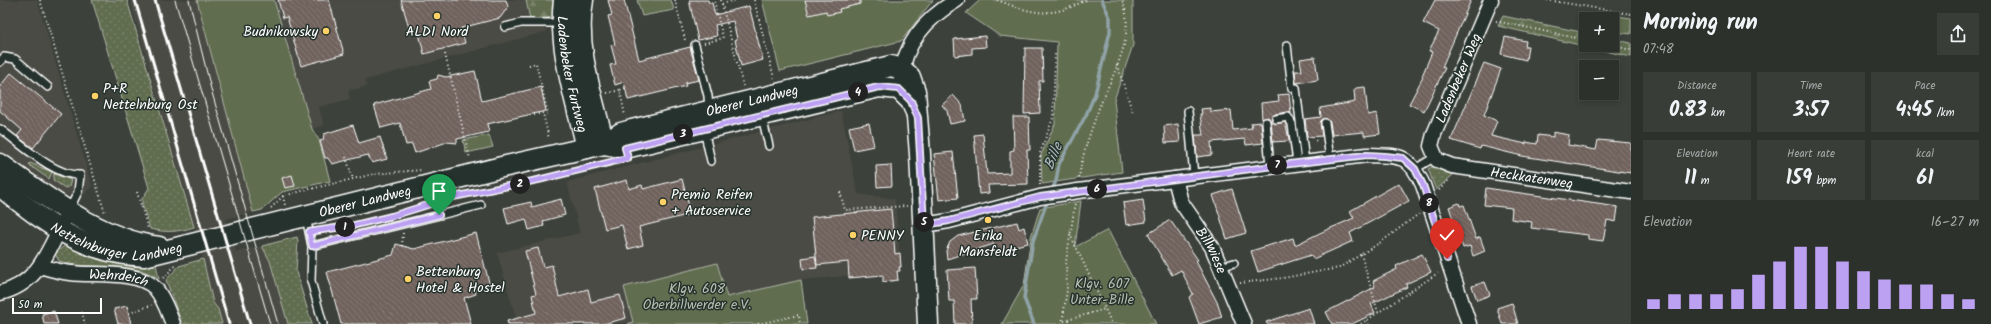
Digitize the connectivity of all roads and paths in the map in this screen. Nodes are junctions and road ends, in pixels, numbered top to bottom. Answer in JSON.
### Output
{"nodes":[{"id":1,"x":40,"y":0,"type":"edge"},
{"id":2,"x":564,"y":0,"type":"edge"},
{"id":3,"x":583,"y":0,"type":"edge"},
{"id":4,"x":675,"y":0,"type":"edge"},
{"id":5,"x":714,"y":0,"type":"edge"},
{"id":6,"x":721,"y":0,"type":"edge"},
{"id":7,"x":736,"y":0,"type":"edge"},
{"id":8,"x":754,"y":0,"type":"edge"},
{"id":9,"x":957,"y":0,"type":"edge"},
{"id":10,"x":997,"y":0,"type":"edge"},
{"id":11,"x":1086,"y":0,"type":"edge"},
{"id":12,"x":1122,"y":0,"type":"edge"},
{"id":13,"x":1491,"y":0,"type":"edge"},
{"id":14,"x":1547,"y":0,"type":"edge"},
{"id":15,"x":722,"y":4,"type":"junction"},
{"id":16,"x":1631,"y":14,"type":"edge"},
{"id":17,"x":1483,"y":18,"type":"junction"},
{"id":18,"x":563,"y":23,"type":"junction"},
{"id":19,"x":505,"y":27,"type":"dead end"},
{"id":20,"x":1579,"y":39,"type":"edge"},
{"id":21,"x":695,"y":45,"type":"junction"},
{"id":22,"x":1287,"y":45,"type":"dead end"},
{"id":23,"x":1619,"y":47,"type":"edge"},
{"id":24,"x":1631,"y":50,"type":"edge"},
{"id":25,"x":1055,"y":53,"type":"dead end"},
{"id":26,"x":445,"y":54,"type":"dead end"},
{"id":27,"x":0,"y":62,"type":"edge"},
{"id":28,"x":1117,"y":64,"type":"junction"},
{"id":29,"x":529,"y":65,"type":"dead end"},
{"id":30,"x":902,"y":69,"type":"junction"},
{"id":31,"x":775,"y":79,"type":"dead end"},
{"id":32,"x":48,"y":86,"type":"dead end"},
{"id":33,"x":743,"y":87,"type":"dead end"},
{"id":34,"x":625,"y":88,"type":"dead end"},
{"id":35,"x":899,"y":89,"type":"junction"},
{"id":36,"x":620,"y":90,"type":"junction"},
{"id":37,"x":602,"y":94,"type":"dead end"},
{"id":38,"x":796,"y":98,"type":"junction"},
{"id":39,"x":1188,"y":111,"type":"dead end"},
{"id":40,"x":1133,"y":113,"type":"dead end"},
{"id":41,"x":534,"y":115,"type":"dead end"},
{"id":42,"x":544,"y":115,"type":"junction"},
{"id":43,"x":762,"y":115,"type":"junction"},
{"id":44,"x":626,"y":116,"type":"dead end"},
{"id":45,"x":918,"y":118,"type":"junction"},
{"id":46,"x":1276,"y":119,"type":"dead end"},
{"id":47,"x":706,"y":120,"type":"junction"},
{"id":48,"x":1266,"y":122,"type":"dead end"},
{"id":49,"x":1325,"y":123,"type":"dead end"},
{"id":50,"x":0,"y":129,"type":"edge"},
{"id":51,"x":549,"y":139,"type":"dead end"},
{"id":52,"x":596,"y":146,"type":"junction"},
{"id":53,"x":769,"y":146,"type":"dead end"},
{"id":54,"x":346,"y":157,"type":"dead end"},
{"id":55,"x":1435,"y":158,"type":"junction"},
{"id":56,"x":470,"y":159,"type":"dead end"},
{"id":57,"x":1330,"y":159,"type":"junction"},
{"id":58,"x":711,"y":161,"type":"dead end"},
{"id":59,"x":615,"y":162,"type":"dead end"},
{"id":60,"x":1301,"y":163,"type":"junction"},
{"id":61,"x":0,"y":164,"type":"edge"},
{"id":62,"x":1270,"y":166,"type":"junction"},
{"id":63,"x":1466,"y":168,"type":"junction"},
{"id":64,"x":1415,"y":169,"type":"junction"},
{"id":65,"x":423,"y":170,"type":"dead end"},
{"id":66,"x":1194,"y":176,"type":"junction"},
{"id":67,"x":353,"y":179,"type":"junction"},
{"id":68,"x":1175,"y":179,"type":"junction"},
{"id":69,"x":0,"y":186,"type":"edge"},
{"id":70,"x":137,"y":192,"type":"dead end"},
{"id":71,"x":840,"y":192,"type":"dead end"},
{"id":72,"x":1071,"y":192,"type":"junction"},
{"id":73,"x":1631,"y":192,"type":"edge"},
{"id":74,"x":282,"y":196,"type":"dead end"},
{"id":75,"x":453,"y":197,"type":"dead end"},
{"id":76,"x":1040,"y":197,"type":"junction"},
{"id":77,"x":445,"y":199,"type":"dead end"},
{"id":78,"x":481,"y":205,"type":"dead end"},
{"id":79,"x":908,"y":206,"type":"dead end"},
{"id":80,"x":1430,"y":207,"type":"junction"},
{"id":81,"x":68,"y":212,"type":"junction"},
{"id":82,"x":106,"y":214,"type":"dead end"},
{"id":83,"x":392,"y":216,"type":"dead end"},
{"id":84,"x":307,"y":224,"type":"junction"},
{"id":85,"x":355,"y":225,"type":"dead end"},
{"id":86,"x":924,"y":225,"type":"junction"},
{"id":87,"x":59,"y":230,"type":"junction"},
{"id":88,"x":149,"y":232,"type":"dead end"},
{"id":89,"x":1070,"y":232,"type":"junction"},
{"id":90,"x":312,"y":246,"type":"junction"},
{"id":91,"x":1361,"y":254,"type":"junction"},
{"id":92,"x":176,"y":255,"type":"junction"},
{"id":93,"x":1234,"y":263,"type":"dead end"},
{"id":94,"x":40,"y":266,"type":"junction"},
{"id":95,"x":1220,"y":267,"type":"junction"},
{"id":96,"x":1450,"y":267,"type":"junction"},
{"id":97,"x":1227,"y":285,"type":"junction"},
{"id":98,"x":154,"y":287,"type":"junction"},
{"id":99,"x":0,"y":293,"type":"edge"},
{"id":100,"x":163,"y":299,"type":"junction"},
{"id":101,"x":1105,"y":308,"type":"junction"},
{"id":102,"x":82,"y":312,"type":"dead end"},
{"id":103,"x":1378,"y":312,"type":"junction"},
{"id":104,"x":129,"y":313,"type":"dead end"},
{"id":105,"x":1367,"y":320,"type":"junction"},
{"id":106,"x":1064,"y":321,"type":"junction"},
{"id":107,"x":85,"y":324,"type":"edge"},
{"id":108,"x":173,"y":324,"type":"edge"},
{"id":109,"x":323,"y":324,"type":"edge"},
{"id":110,"x":758,"y":324,"type":"edge"},
{"id":111,"x":800,"y":324,"type":"edge"},
{"id":112,"x":928,"y":324,"type":"edge"},
{"id":113,"x":1062,"y":324,"type":"edge"},
{"id":114,"x":1112,"y":324,"type":"edge"},
{"id":115,"x":1244,"y":324,"type":"edge"},
{"id":116,"x":1361,"y":324,"type":"edge"},
{"id":117,"x":1369,"y":324,"type":"edge"},
{"id":118,"x":1469,"y":324,"type":"edge"}],
"edges":[{"from":1,"to":82,"type":"path"},
{"from":2,"to":18,"type":"main road","name":"Ladenbeker Furtweg"},
{"from":3,"to":52,"type":"main road","name":"Ladenbeker Furtweg"},
{"from":4,"to":21,"type":"path"},
{"from":5,"to":21,"type":"path"},
{"from":6,"to":15,"type":"path"},
{"from":7,"to":15,"type":"path"},
{"from":8,"to":31,"type":"path"},
{"from":9,"to":30,"type":"street"},
{"from":10,"to":11,"type":"path"},
{"from":12,"to":28,"type":"path"},
{"from":13,"to":17,"type":"street","name":"Ladenbeker Weg"},
{"from":14,"to":16,"type":"path"},
{"from":15,"to":33,"type":"path"},
{"from":17,"to":20,"type":"path"},
{"from":17,"to":55,"type":"street","name":"Ladenbeker Weg"},
{"from":18,"to":19,"type":"lane"},
{"from":18,"to":52,"type":"main road","name":"Ladenbeker Furtweg"},
{"from":21,"to":47,"type":"lane"},
{"from":22,"to":60,"type":"lane"},
{"from":23,"to":24,"type":"path"},
{"from":25,"to":76,"type":"path"},
{"from":26,"to":56,"type":"path"},
{"from":27,"to":32,"type":"lane"},
{"from":28,"to":40,"type":"path"},
{"from":28,"to":72,"type":"path"},
{"from":29,"to":42,"type":"path"},
{"from":30,"to":35,"type":"street"},
{"from":30,"to":38,"type":"main road","name":"Oberer Landweg"},
{"from":30,"to":45,"type":"main road"},
{"from":34,"to":36,"type":"path"},
{"from":35,"to":38,"type":"main road","name":"Oberer Landweg"},
{"from":35,"to":45,"type":"main road"},
{"from":36,"to":37,"type":"path"},
{"from":36,"to":44,"type":"path"},
{"from":38,"to":43,"type":"main road","name":"Oberer Landweg"},
{"from":38,"to":47,"type":"main road","name":"Oberer Landweg"},
{"from":39,"to":66,"type":"lane"},
{"from":41,"to":42,"type":"path"},
{"from":42,"to":51,"type":"path"},
{"from":43,"to":47,"type":"main road","name":"Oberer Landweg"},
{"from":43,"to":53,"type":"lane"},
{"from":45,"to":86,"type":"main road"},
{"from":46,"to":60,"type":"lane"},
{"from":47,"to":52,"type":"main road","name":"Oberer Landweg"},
{"from":47,"to":58,"type":"lane"},
{"from":48,"to":62,"type":"lane"},
{"from":49,"to":57,"type":"lane"},
{"from":50,"to":81,"type":"lane"},
{"from":52,"to":84,"type":"main road","name":"Oberer Landweg"},
{"from":54,"to":67,"type":"path"},
{"from":55,"to":63,"type":"street","name":"Heckkatenweg"},
{"from":55,"to":64,"type":"lane"},
{"from":57,"to":60,"type":"street"},
{"from":57,"to":64,"type":"street"},
{"from":59,"to":75,"type":"path"},
{"from":60,"to":62,"type":"street"},
{"from":61,"to":81,"type":"main road","name":"Nettelnburger Landweg"},
{"from":62,"to":66,"type":"street"},
{"from":63,"to":73,"type":"street","name":"Heckkatenweg"},
{"from":63,"to":80,"type":"path"},
{"from":64,"to":80,"type":"street"},
{"from":65,"to":67,"type":"path"},
{"from":66,"to":68,"type":"street"},
{"from":67,"to":74,"type":"path"},
{"from":68,"to":72,"type":"street"},
{"from":68,"to":95,"type":"street","name":"Billwiese"},
{"from":69,"to":87,"type":"main road","name":"Nettelnburger Landweg"},
{"from":70,"to":88,"type":"path"},
{"from":71,"to":79,"type":"path"},
{"from":72,"to":76,"type":"street"},
{"from":72,"to":89,"type":"path"},
{"from":76,"to":86,"type":"street"},
{"from":77,"to":83,"type":"path"},
{"from":78,"to":90,"type":"lane"},
{"from":80,"to":91,"type":"path"},
{"from":80,"to":96,"type":"street"},
{"from":81,"to":87,"type":"street"},
{"from":81,"to":92,"type":"main road","name":"Nettelnburger Landweg"},
{"from":84,"to":85,"type":"path"},
{"from":84,"to":90,"type":"lane"},
{"from":84,"to":92,"type":"main road","name":"Oberer Landweg"},
{"from":86,"to":112,"type":"main road"},
{"from":87,"to":92,"type":"main road","name":"Nettelnburger Landweg"},
{"from":87,"to":94,"type":"street"},
{"from":89,"to":101,"type":"path"},
{"from":89,"to":106,"type":"path"},
{"from":90,"to":109,"type":"lane"},
{"from":91,"to":97,"type":"path"},
{"from":91,"to":103,"type":"path"},
{"from":92,"to":98,"type":"path"},
{"from":93,"to":95,"type":"lane"},
{"from":94,"to":98,"type":"street","name":"Wehrdeich"},
{"from":94,"to":99,"type":"street"},
{"from":95,"to":97,"type":"street","name":"Billwiese"},
{"from":96,"to":103,"type":"path"},
{"from":96,"to":118,"type":"street"},
{"from":97,"to":115,"type":"street","name":"Billwiese"},
{"from":98,"to":100,"type":"street","name":"Wehrdeich"},
{"from":100,"to":104,"type":"path"},
{"from":100,"to":108,"type":"street","name":"Wehrdeich"},
{"from":101,"to":106,"type":"path"},
{"from":101,"to":114,"type":"path"},
{"from":102,"to":107,"type":"path"},
{"from":103,"to":105,"type":"path"},
{"from":105,"to":116,"type":"path"},
{"from":105,"to":117,"type":"path"},
{"from":106,"to":113,"type":"path"},
{"from":110,"to":111,"type":"path"}]}
